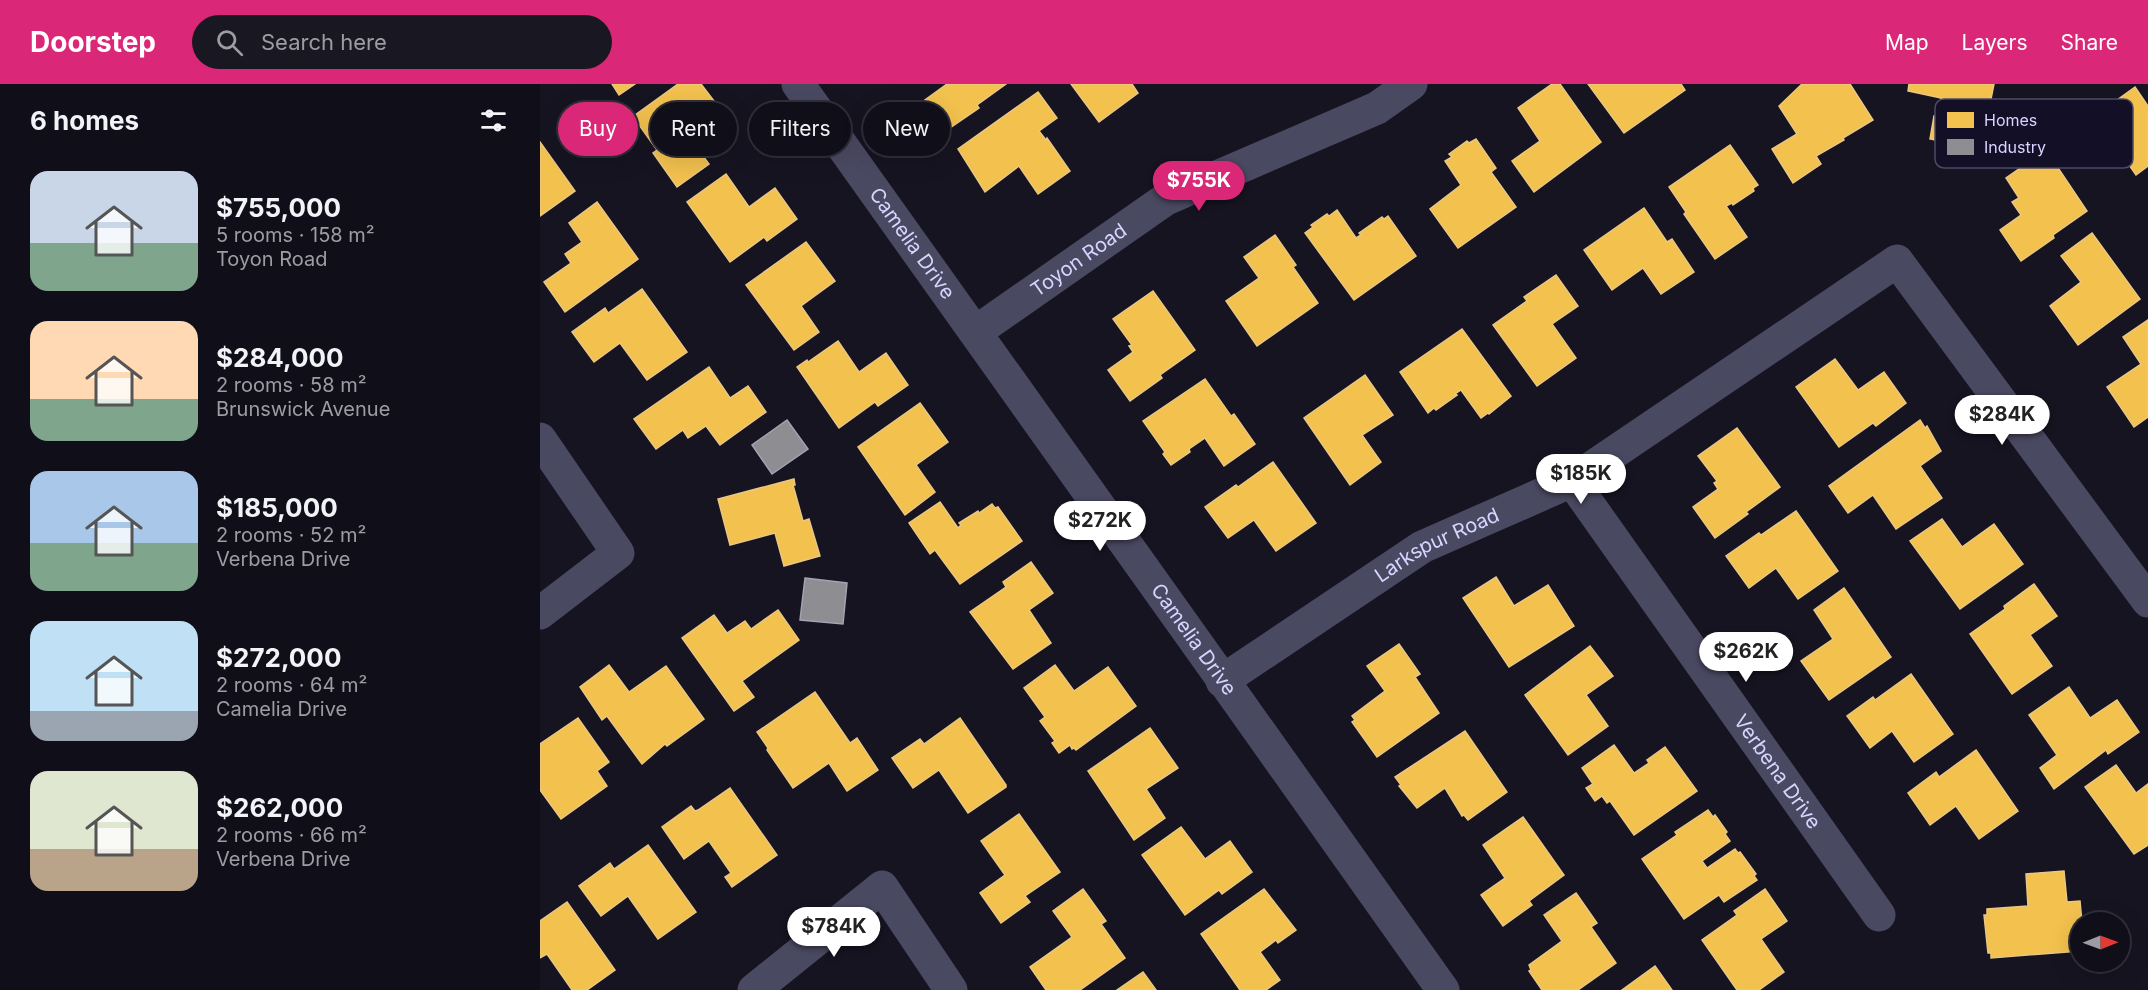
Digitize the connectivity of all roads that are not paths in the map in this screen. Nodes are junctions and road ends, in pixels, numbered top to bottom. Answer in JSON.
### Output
{"nodes":[{"id":1,"x":798,"y":84,"type":"edge"},
{"id":2,"x":1411,"y":84,"type":"edge"},
{"id":3,"x":977,"y":331,"type":"junction"},
{"id":4,"x":540,"y":439,"type":"edge"},
{"id":5,"x":1572,"y":481,"type":"junction"},
{"id":6,"x":2148,"y":601,"type":"edge"},
{"id":7,"x":540,"y":613,"type":"edge"},
{"id":8,"x":1222,"y":681,"type":"junction"},
{"id":9,"x":1879,"y":915,"type":"dead end"},
{"id":10,"x":754,"y":990,"type":"edge"},
{"id":11,"x":951,"y":990,"type":"edge"},
{"id":12,"x":1443,"y":990,"type":"edge"}],
"edges":[{"from":1,"to":3,"type":"street","name":"Camelia Drive"},
{"from":2,"to":3,"type":"street","name":"Toyon Road"},
{"from":3,"to":8,"type":"street","name":"Camelia Drive"},
{"from":4,"to":7,"type":"street"},
{"from":5,"to":6,"type":"street","name":"Larkspur Road"},
{"from":5,"to":8,"type":"street","name":"Larkspur Road"},
{"from":5,"to":9,"type":"street","name":"Verbena Drive"},
{"from":8,"to":12,"type":"street","name":"Camelia Drive"},
{"from":10,"to":11,"type":"street"}]}
